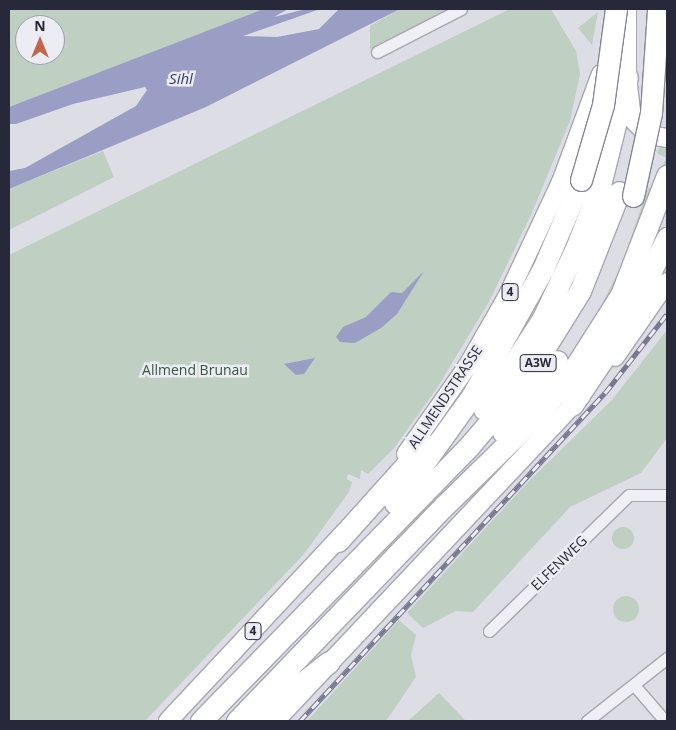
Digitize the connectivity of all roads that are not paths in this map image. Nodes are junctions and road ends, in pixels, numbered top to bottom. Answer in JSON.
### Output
{"nodes":[{"id":1,"x":461,"y":9,"type":"edge"},
{"id":2,"x":616,"y":9,"type":"edge"},
{"id":3,"x":621,"y":9,"type":"edge"},
{"id":4,"x":628,"y":9,"type":"edge"},
{"id":5,"x":643,"y":9,"type":"edge"},
{"id":6,"x":658,"y":9,"type":"edge"},
{"id":7,"x":377,"y":52,"type":"dead end"},
{"id":8,"x":627,"y":76,"type":"junction"},
{"id":9,"x":667,"y":138,"type":"edge"},
{"id":10,"x":667,"y":176,"type":"edge"},
{"id":11,"x":626,"y":194,"type":"junction"},
{"id":12,"x":667,"y":238,"type":"edge"},
{"id":13,"x":667,"y":282,"type":"edge"},
{"id":14,"x":640,"y":295,"type":"junction"},
{"id":15,"x":493,"y":357,"type":"junction"},
{"id":16,"x":572,"y":405,"type":"junction"},
{"id":17,"x":667,"y":495,"type":"edge"},
{"id":18,"x":411,"y":504,"type":"junction"},
{"id":19,"x":445,"y":505,"type":"junction"},
{"id":20,"x":338,"y":541,"type":"junction"},
{"id":21,"x":389,"y":563,"type":"junction"},
{"id":22,"x":330,"y":586,"type":"junction"},
{"id":23,"x":489,"y":631,"type":"dead end"},
{"id":24,"x":667,"y":658,"type":"edge"},
{"id":25,"x":329,"y":662,"type":"junction"},
{"id":26,"x":634,"y":685,"type":"junction"},
{"id":27,"x":168,"y":721,"type":"edge"},
{"id":28,"x":201,"y":721,"type":"edge"},
{"id":29,"x":238,"y":721,"type":"edge"},
{"id":30,"x":253,"y":721,"type":"edge"},
{"id":31,"x":275,"y":721,"type":"edge"},
{"id":32,"x":587,"y":721,"type":"edge"},
{"id":33,"x":665,"y":721,"type":"edge"}],
"edges":[{"from":1,"to":7,"type":"street"},
{"from":2,"to":15,"type":"highway","bridge":true},
{"from":3,"to":20,"type":"main road","name":"ALLMENDSTRASSE","number":"4"},
{"from":4,"to":8,"type":"main road"},
{"from":5,"to":11,"type":"highway","number":"A3W"},
{"from":6,"to":11,"type":"highway","number":"A3W","bridge":true},
{"from":8,"to":9,"type":"main road"},
{"from":8,"to":18,"type":"highway"},
{"from":10,"to":19,"type":"highway"},
{"from":11,"to":18,"type":"highway","number":"A3W"},
{"from":11,"to":19,"type":"highway","number":"A3W"},
{"from":12,"to":14,"type":"highway"},
{"from":13,"to":16,"type":"main road"},
{"from":14,"to":16,"type":"highway"},
{"from":14,"to":21,"type":"highway"},
{"from":15,"to":20,"type":"highway"},
{"from":15,"to":22,"type":"highway"},
{"from":16,"to":25,"type":"main road"},
{"from":17,"to":23,"type":"street","name":"ELFENWEG"},
{"from":18,"to":22,"type":"highway","number":"A3W"},
{"from":19,"to":21,"type":"highway","number":"A3W"},
{"from":20,"to":27,"type":"main road","name":"ALLMENDSTRASSE","number":"4"},
{"from":21,"to":29,"type":"highway","number":"A3W"},
{"from":22,"to":28,"type":"highway","number":"A3W"},
{"from":24,"to":26,"type":"street"},
{"from":25,"to":30,"type":"highway"},
{"from":25,"to":31,"type":"main road"},
{"from":26,"to":32,"type":"street"},
{"from":26,"to":33,"type":"street"}]}
